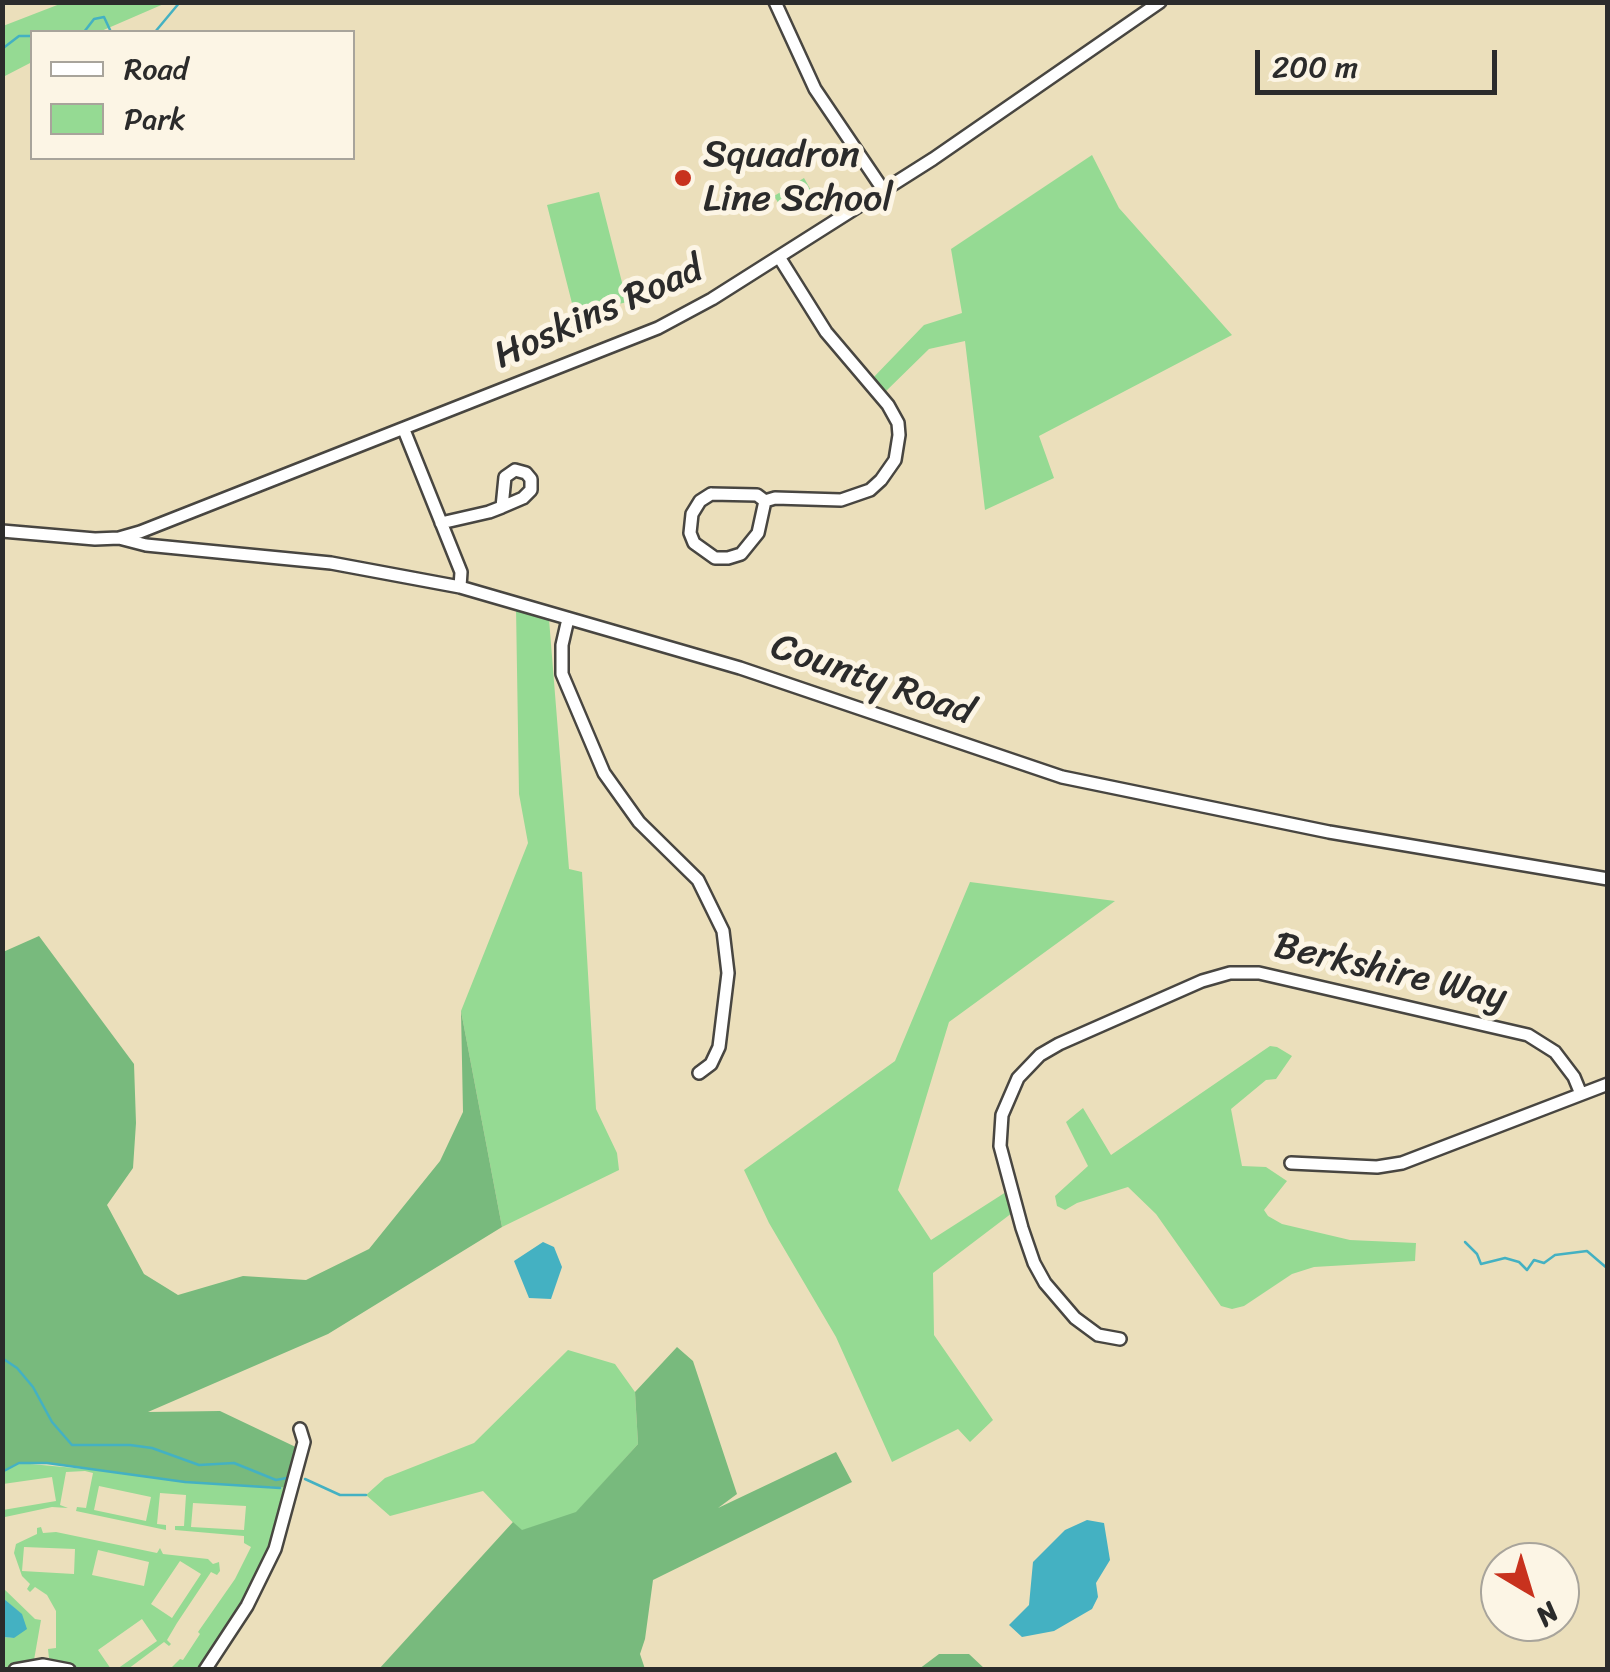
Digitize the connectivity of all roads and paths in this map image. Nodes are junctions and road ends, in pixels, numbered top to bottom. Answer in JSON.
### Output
{"nodes":[{"id":1,"x":774,"y":2,"type":"edge"},
{"id":2,"x":1160,"y":2,"type":"edge"},
{"id":3,"x":884,"y":191,"type":"junction"},
{"id":4,"x":780,"y":256,"type":"junction"},
{"id":5,"x":404,"y":430,"type":"junction"},
{"id":6,"x":765,"y":501,"type":"junction"},
{"id":7,"x":502,"y":507,"type":"dead end"},
{"id":8,"x":441,"y":523,"type":"junction"},
{"id":9,"x":2,"y":530,"type":"edge"},
{"id":10,"x":118,"y":538,"type":"junction"},
{"id":11,"x":460,"y":587,"type":"junction"},
{"id":12,"x":568,"y":619,"type":"junction"},
{"id":13,"x":1608,"y":879,"type":"edge"},
{"id":14,"x":699,"y":1073,"type":"dead end"},
{"id":15,"x":1608,"y":1084,"type":"edge"},
{"id":16,"x":1581,"y":1094,"type":"junction"},
{"id":17,"x":1291,"y":1163,"type":"dead end"},
{"id":18,"x":1120,"y":1338,"type":"dead end"},
{"id":19,"x":300,"y":1428,"type":"dead end"},
{"id":20,"x":15,"y":1670,"type":"edge"},
{"id":21,"x":68,"y":1670,"type":"edge"},
{"id":22,"x":205,"y":1670,"type":"edge"}],
"edges":[{"from":1,"to":3,"type":"street"},
{"from":2,"to":3,"type":"street","name":"Hoskins Road"},
{"from":3,"to":4,"type":"street","name":"Hoskins Road"},
{"from":4,"to":5,"type":"street","name":"Hoskins Road"},
{"from":4,"to":6,"type":"street"},
{"from":5,"to":8,"type":"street"},
{"from":5,"to":10,"type":"street","name":"Hoskins Road"},
{"from":6,"to":6,"type":"street"},
{"from":7,"to":8,"type":"street"},
{"from":8,"to":11,"type":"street"},
{"from":9,"to":10,"type":"street","name":"Hoskins Road"},
{"from":10,"to":11,"type":"street","name":"County Road"},
{"from":11,"to":12,"type":"street","name":"County Road"},
{"from":12,"to":13,"type":"street","name":"County Road"},
{"from":12,"to":14,"type":"street"},
{"from":15,"to":16,"type":"street"},
{"from":16,"to":17,"type":"street"},
{"from":16,"to":18,"type":"street","name":"Berkshire Way"},
{"from":19,"to":22,"type":"street"},
{"from":20,"to":21,"type":"street"}]}
